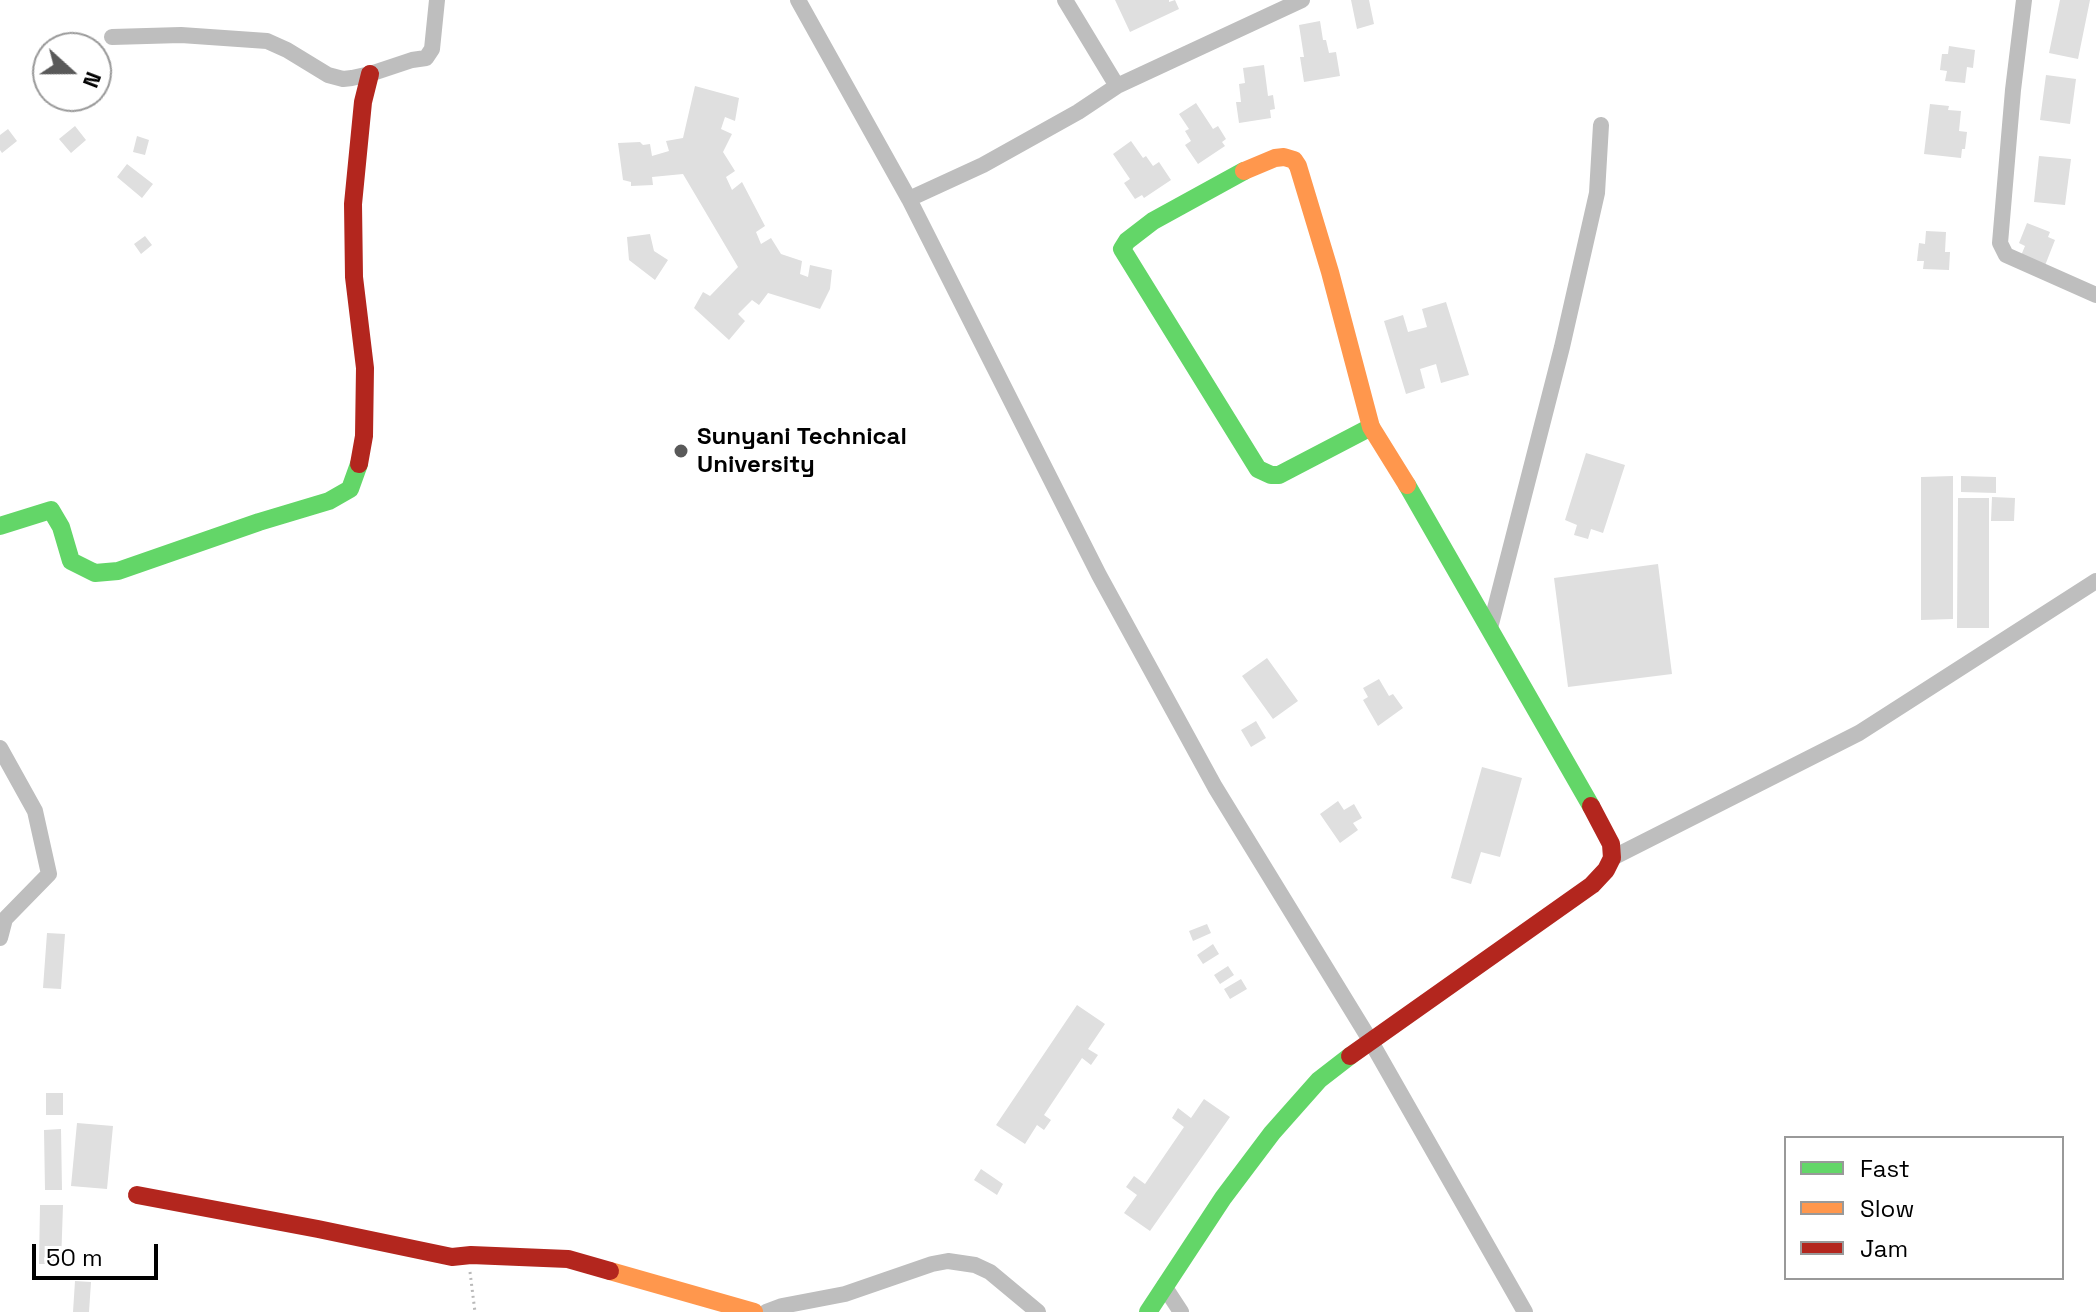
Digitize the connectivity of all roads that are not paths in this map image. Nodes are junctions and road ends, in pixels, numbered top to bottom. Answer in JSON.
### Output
{"nodes":[{"id":1,"x":437,"y":0,"type":"edge"},
{"id":2,"x":798,"y":0,"type":"edge"},
{"id":3,"x":1065,"y":0,"type":"edge"},
{"id":4,"x":1302,"y":0,"type":"edge"},
{"id":5,"x":2024,"y":0,"type":"edge"},
{"id":6,"x":112,"y":37,"type":"dead end"},
{"id":7,"x":370,"y":74,"type":"junction"},
{"id":8,"x":1117,"y":86,"type":"junction"},
{"id":9,"x":1601,"y":125,"type":"dead end"},
{"id":10,"x":909,"y":199,"type":"junction"},
{"id":11,"x":2096,"y":295,"type":"edge"},
{"id":12,"x":1371,"y":427,"type":"junction"},
{"id":13,"x":0,"y":526,"type":"edge"},
{"id":14,"x":2096,"y":581,"type":"edge"},
{"id":15,"x":1490,"y":628,"type":"junction"},
{"id":16,"x":0,"y":748,"type":"edge"},
{"id":17,"x":1612,"y":858,"type":"junction"},
{"id":18,"x":0,"y":938,"type":"edge"},
{"id":19,"x":1370,"y":1040,"type":"junction"},
{"id":20,"x":137,"y":1195,"type":"dead end"},
{"id":21,"x":1164,"y":1286,"type":"junction"},
{"id":22,"x":754,"y":1312,"type":"edge"},
{"id":23,"x":766,"y":1312,"type":"edge"},
{"id":24,"x":1038,"y":1312,"type":"edge"},
{"id":25,"x":1148,"y":1312,"type":"edge"},
{"id":26,"x":1181,"y":1312,"type":"edge"},
{"id":27,"x":1525,"y":1312,"type":"edge"}],
"edges":[{"from":1,"to":7,"type":"street"},
{"from":2,"to":10,"type":"street"},
{"from":3,"to":8,"type":"street"},
{"from":4,"to":8,"type":"street"},
{"from":5,"to":11,"type":"street"},
{"from":6,"to":7,"type":"street"},
{"from":7,"to":13,"type":"street"},
{"from":8,"to":10,"type":"street"},
{"from":9,"to":15,"type":"street"},
{"from":10,"to":19,"type":"street"},
{"from":12,"to":12,"type":"street"},
{"from":12,"to":15,"type":"street"},
{"from":14,"to":17,"type":"street"},
{"from":15,"to":17,"type":"street"},
{"from":16,"to":18,"type":"street"},
{"from":17,"to":19,"type":"street"},
{"from":19,"to":21,"type":"street"},
{"from":19,"to":27,"type":"street"},
{"from":20,"to":22,"type":"street"},
{"from":21,"to":25,"type":"street"},
{"from":21,"to":26,"type":"street"},
{"from":23,"to":24,"type":"street"}]}
